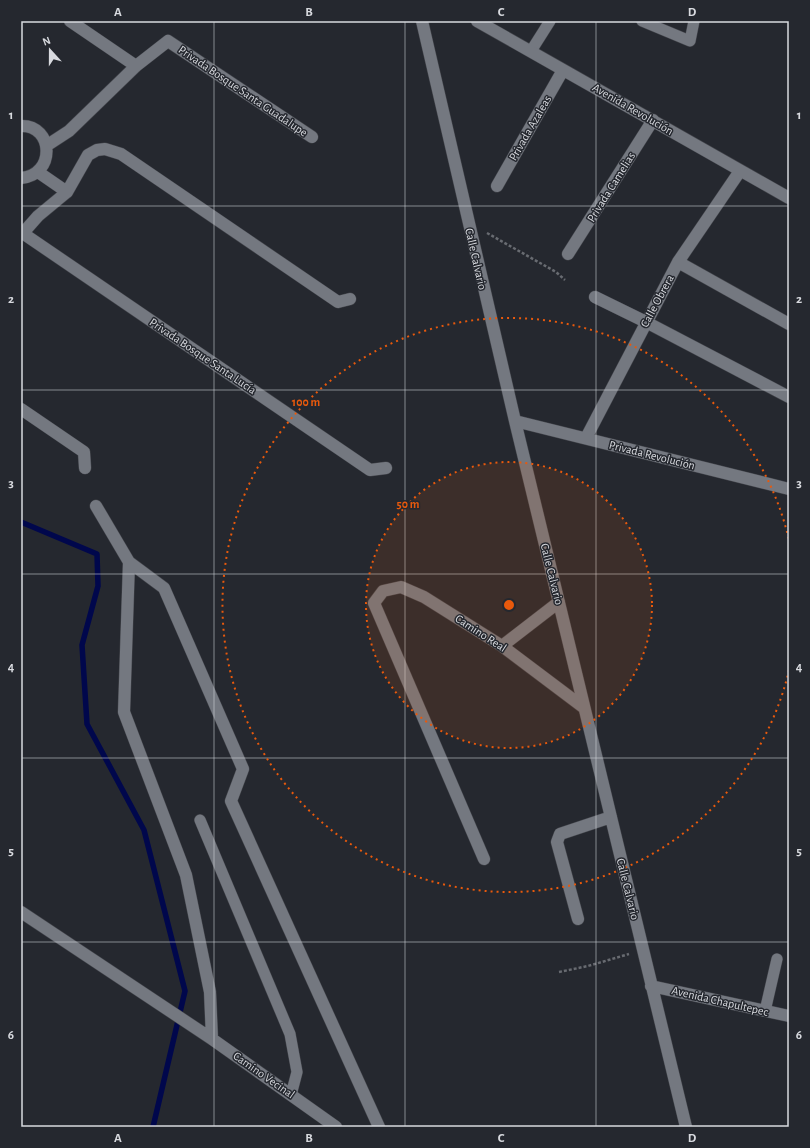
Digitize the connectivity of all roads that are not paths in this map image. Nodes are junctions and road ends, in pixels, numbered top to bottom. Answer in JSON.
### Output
{"nodes":[{"id":1,"x":70,"y":21,"type":"edge"},
{"id":2,"x":422,"y":21,"type":"edge"},
{"id":3,"x":477,"y":21,"type":"edge"},
{"id":4,"x":550,"y":21,"type":"edge"},
{"id":5,"x":642,"y":21,"type":"edge"},
{"id":6,"x":694,"y":21,"type":"edge"},
{"id":7,"x":531,"y":51,"type":"junction"},
{"id":8,"x":136,"y":66,"type":"junction"},
{"id":9,"x":563,"y":70,"type":"junction"},
{"id":10,"x":653,"y":120,"type":"junction"},
{"id":11,"x":21,"y":126,"type":"edge"},
{"id":12,"x":312,"y":137,"type":"dead end"},
{"id":13,"x":46,"y":146,"type":"junction"},
{"id":14,"x":740,"y":171,"type":"junction"},
{"id":15,"x":38,"y":172,"type":"junction"},
{"id":16,"x":21,"y":178,"type":"edge"},
{"id":17,"x":497,"y":186,"type":"dead end"},
{"id":18,"x":67,"y":192,"type":"junction"},
{"id":19,"x":789,"y":198,"type":"edge"},
{"id":20,"x":22,"y":233,"type":"edge"},
{"id":21,"x":568,"y":254,"type":"dead end"},
{"id":22,"x":678,"y":262,"type":"junction"},
{"id":23,"x":595,"y":297,"type":"dead end"},
{"id":24,"x":350,"y":299,"type":"dead end"},
{"id":25,"x":646,"y":322,"type":"junction"},
{"id":26,"x":789,"y":324,"type":"edge"},
{"id":27,"x":789,"y":397,"type":"edge"},
{"id":28,"x":21,"y":410,"type":"edge"},
{"id":29,"x":515,"y":421,"type":"junction"},
{"id":30,"x":586,"y":438,"type":"junction"},
{"id":31,"x":85,"y":468,"type":"dead end"},
{"id":32,"x":386,"y":468,"type":"dead end"},
{"id":33,"x":789,"y":489,"type":"edge"},
{"id":34,"x":96,"y":506,"type":"dead end"},
{"id":35,"x":129,"y":562,"type":"junction"},
{"id":36,"x":558,"y":602,"type":"junction"},
{"id":37,"x":502,"y":646,"type":"junction"},
{"id":38,"x":584,"y":707,"type":"junction"},
{"id":39,"x":611,"y":817,"type":"junction"},
{"id":40,"x":200,"y":820,"type":"dead end"},
{"id":41,"x":484,"y":859,"type":"dead end"},
{"id":42,"x":21,"y":912,"type":"edge"},
{"id":43,"x":578,"y":919,"type":"dead end"},
{"id":44,"x":777,"y":959,"type":"dead end"},
{"id":45,"x":651,"y":986,"type":"junction"},
{"id":46,"x":764,"y":1011,"type":"junction"},
{"id":47,"x":789,"y":1016,"type":"edge"},
{"id":48,"x":212,"y":1039,"type":"junction"},
{"id":49,"x":292,"y":1095,"type":"junction"},
{"id":50,"x":336,"y":1127,"type":"edge"},
{"id":51,"x":379,"y":1127,"type":"edge"},
{"id":52,"x":686,"y":1127,"type":"edge"}],
"edges":[{"from":1,"to":8,"type":"street"},
{"from":2,"to":29,"type":"street","name":"Calle Calvario"},
{"from":3,"to":7,"type":"street","name":"Avenida Revolución"},
{"from":4,"to":7,"type":"lane"},
{"from":5,"to":6,"type":"lane"},
{"from":7,"to":9,"type":"street","name":"Avenida Revolución"},
{"from":8,"to":12,"type":"street","name":"Privada Bosque Santa Guadalupe"},
{"from":8,"to":13,"type":"street","name":"Privada Bosque Santa Guadalupe"},
{"from":9,"to":10,"type":"street","name":"Avenida Revolución"},
{"from":9,"to":17,"type":"street","name":"Privada Azaleas"},
{"from":10,"to":14,"type":"street","name":"Avenida Revolución"},
{"from":10,"to":21,"type":"street","name":"Privada Camelias"},
{"from":11,"to":13,"type":"street"},
{"from":13,"to":15,"type":"street"},
{"from":14,"to":19,"type":"street","name":"Avenida Revolución"},
{"from":14,"to":22,"type":"street","name":"Calle Obrera"},
{"from":15,"to":16,"type":"street"},
{"from":15,"to":18,"type":"street"},
{"from":18,"to":20,"type":"street","name":"Privada Bosque Santa Lucía"},
{"from":18,"to":24,"type":"street","name":"Privada Bosque Santa Lucía"},
{"from":20,"to":32,"type":"street","name":"Privada Bosque Santa Lucía"},
{"from":22,"to":25,"type":"street","name":"Calle Obrera"},
{"from":22,"to":26,"type":"street"},
{"from":23,"to":25,"type":"street"},
{"from":25,"to":27,"type":"street"},
{"from":25,"to":30,"type":"street","name":"Calle Obrera"},
{"from":28,"to":31,"type":"street"},
{"from":29,"to":30,"type":"street","name":"Privada Revolución"},
{"from":29,"to":36,"type":"street","name":"Calle Calvario"},
{"from":30,"to":33,"type":"street","name":"Privada Revolución"},
{"from":34,"to":35,"type":"street"},
{"from":35,"to":48,"type":"street"},
{"from":35,"to":51,"type":"street"},
{"from":36,"to":37,"type":"street"},
{"from":36,"to":38,"type":"street","name":"Calle Calvario"},
{"from":37,"to":38,"type":"street","name":"Camino Real"},
{"from":37,"to":41,"type":"street","name":"Camino Real"},
{"from":38,"to":39,"type":"street","name":"Calle Calvario"},
{"from":39,"to":43,"type":"street"},
{"from":39,"to":45,"type":"street","name":"Calle Calvario"},
{"from":40,"to":49,"type":"lane"},
{"from":42,"to":48,"type":"street","name":"Camino Vecinal"},
{"from":44,"to":46,"type":"lane"},
{"from":45,"to":46,"type":"street","name":"Avenida Chapultepec"},
{"from":45,"to":52,"type":"street","name":"Calle Calvario"},
{"from":46,"to":47,"type":"street","name":"Avenida Chapultepec"},
{"from":48,"to":49,"type":"street","name":"Camino Vecinal"},
{"from":49,"to":50,"type":"street","name":"Camino Vecinal"}]}
